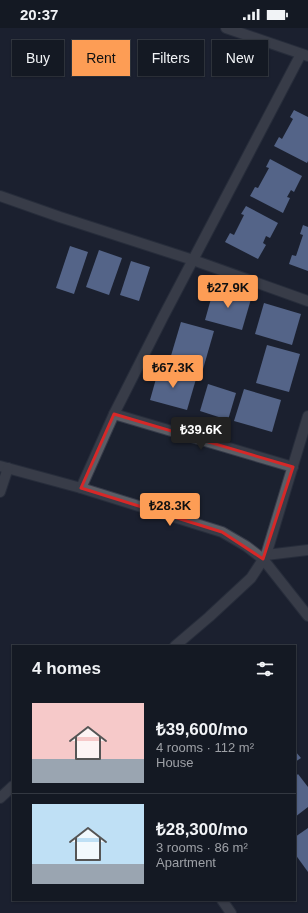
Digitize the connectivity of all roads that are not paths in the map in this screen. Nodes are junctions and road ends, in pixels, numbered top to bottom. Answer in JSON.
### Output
{"nodes":[{"id":1,"x":226,"y":28,"type":"edge"},
{"id":2,"x":304,"y":55,"type":"edge"},
{"id":3,"x":0,"y":196,"type":"edge"},
{"id":4,"x":193,"y":260,"type":"junction"},
{"id":5,"x":308,"y":301,"type":"edge"},
{"id":6,"x":114,"y":414,"type":"junction"},
{"id":7,"x":308,"y":416,"type":"edge"},
{"id":8,"x":4,"y":467,"type":"edge"},
{"id":9,"x":293,"y":467,"type":"junction"},
{"id":10,"x":81,"y":488,"type":"junction"},
{"id":11,"x":0,"y":492,"type":"edge"},
{"id":12,"x":308,"y":550,"type":"edge"},
{"id":13,"x":264,"y":557,"type":"junction"},
{"id":14,"x":308,"y":616,"type":"edge"},
{"id":15,"x":176,"y":645,"type":"edge"},
{"id":16,"x":12,"y":787,"type":"edge"},
{"id":17,"x":0,"y":798,"type":"edge"},
{"id":18,"x":223,"y":901,"type":"edge"},
{"id":19,"x":231,"y":913,"type":"edge"}],
"edges":[{"from":1,"to":2,"type":"street"},
{"from":2,"to":4,"type":"street"},
{"from":3,"to":4,"type":"street"},
{"from":4,"to":5,"type":"street"},
{"from":4,"to":6,"type":"street"},
{"from":6,"to":9,"type":"street"},
{"from":6,"to":10,"type":"street"},
{"from":7,"to":9,"type":"street"},
{"from":8,"to":10,"type":"street"},
{"from":8,"to":11,"type":"street"},
{"from":9,"to":13,"type":"street"},
{"from":10,"to":13,"type":"street"},
{"from":12,"to":13,"type":"street"},
{"from":13,"to":14,"type":"street"},
{"from":13,"to":15,"type":"street"},
{"from":16,"to":17,"type":"street"},
{"from":18,"to":19,"type":"street"}]}
